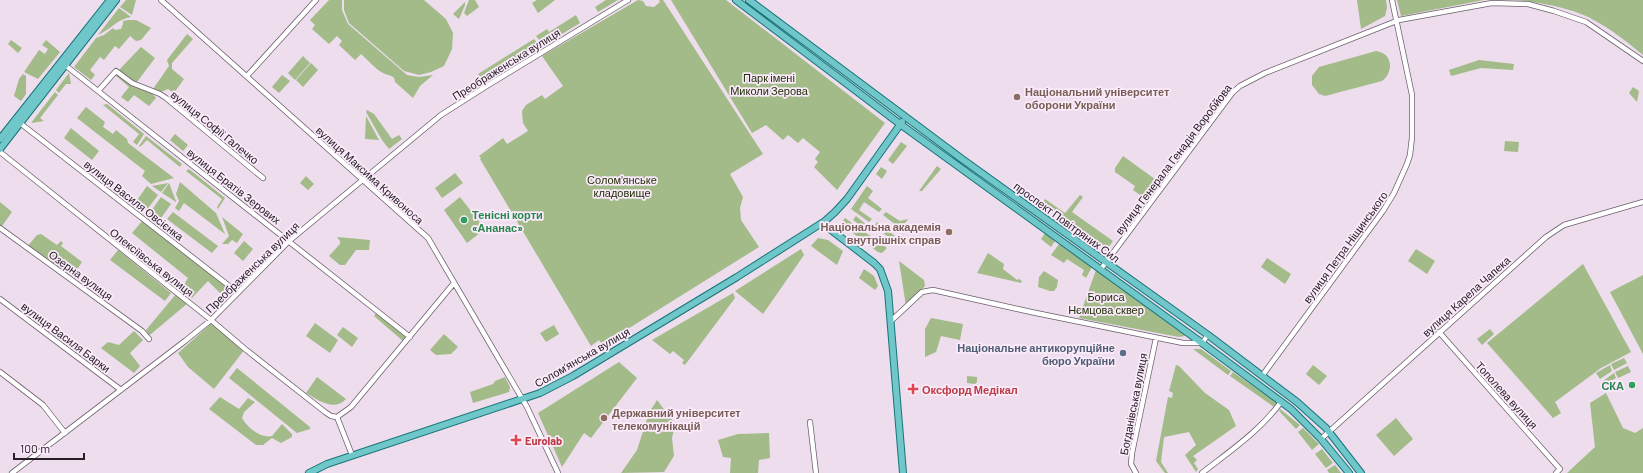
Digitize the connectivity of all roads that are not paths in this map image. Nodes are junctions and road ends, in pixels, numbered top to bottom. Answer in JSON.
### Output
{"nodes":[{"id":1,"x":110,"y":0,"type":"edge"},
{"id":2,"x":116,"y":0,"type":"edge"},
{"id":3,"x":161,"y":0,"type":"edge"},
{"id":4,"x":316,"y":0,"type":"edge"},
{"id":5,"x":628,"y":0,"type":"edge"},
{"id":6,"x":736,"y":0,"type":"edge"},
{"id":7,"x":748,"y":0,"type":"edge"},
{"id":8,"x":1392,"y":0,"type":"edge"},
{"id":9,"x":1396,"y":22,"type":"junction"},
{"id":10,"x":1643,"y":61,"type":"edge"},
{"id":11,"x":65,"y":65,"type":"junction"},
{"id":12,"x":247,"y":76,"type":"junction"},
{"id":13,"x":98,"y":91,"type":"junction"},
{"id":14,"x":905,"y":117,"type":"junction"},
{"id":15,"x":20,"y":123,"type":"junction"},
{"id":16,"x":900,"y":124,"type":"junction"},
{"id":17,"x":0,"y":139,"type":"edge"},
{"id":18,"x":0,"y":149,"type":"edge"},
{"id":19,"x":0,"y":152,"type":"edge"},
{"id":20,"x":263,"y":178,"type":"dead end"},
{"id":21,"x":364,"y":180,"type":"junction"},
{"id":22,"x":1643,"y":202,"type":"edge"},
{"id":23,"x":822,"y":223,"type":"junction"},
{"id":24,"x":0,"y":228,"type":"edge"},
{"id":25,"x":289,"y":241,"type":"junction"},
{"id":26,"x":1105,"y":263,"type":"junction"},
{"id":27,"x":1101,"y":269,"type":"junction"},
{"id":28,"x":454,"y":283,"type":"junction"},
{"id":29,"x":237,"y":292,"type":"junction"},
{"id":30,"x":0,"y":299,"type":"edge"},
{"id":31,"x":211,"y":320,"type":"junction"},
{"id":32,"x":891,"y":321,"type":"junction"},
{"id":33,"x":1439,"y":332,"type":"junction"},
{"id":34,"x":1208,"y":335,"type":"junction"},
{"id":35,"x":410,"y":337,"type":"junction"},
{"id":36,"x":149,"y":338,"type":"dead end"},
{"id":37,"x":1156,"y":338,"type":"junction"},
{"id":38,"x":1202,"y":343,"type":"junction"},
{"id":39,"x":0,"y":372,"type":"edge"},
{"id":40,"x":1262,"y":376,"type":"junction"},
{"id":41,"x":122,"y":390,"type":"junction"},
{"id":42,"x":523,"y":400,"type":"junction"},
{"id":43,"x":1281,"y":402,"type":"junction"},
{"id":44,"x":337,"y":417,"type":"junction"},
{"id":45,"x":810,"y":422,"type":"dead end"},
{"id":46,"x":1329,"y":432,"type":"junction"},
{"id":47,"x":65,"y":433,"type":"junction"},
{"id":48,"x":1321,"y":439,"type":"junction"},
{"id":49,"x":352,"y":455,"type":"junction"},
{"id":50,"x":1558,"y":471,"type":"edge"},
{"id":51,"x":12,"y":473,"type":"edge"},
{"id":52,"x":309,"y":473,"type":"edge"},
{"id":53,"x":558,"y":473,"type":"edge"},
{"id":54,"x":816,"y":473,"type":"edge"},
{"id":55,"x":903,"y":473,"type":"edge"},
{"id":56,"x":1136,"y":473,"type":"edge"},
{"id":57,"x":1202,"y":473,"type":"edge"},
{"id":58,"x":1349,"y":473,"type":"edge"},
{"id":59,"x":1361,"y":473,"type":"edge"}],
"edges":[{"from":1,"to":17,"type":"main road"},
{"from":2,"to":11,"type":"main road"},
{"from":3,"to":12,"type":"street","name":"вулиця Максима Кривоноса"},
{"from":4,"to":12,"type":"street"},
{"from":5,"to":21,"type":"street","name":"Преображенська вулиця"},
{"from":6,"to":16,"type":"main road","name":"проспект Повітряних Сил"},
{"from":7,"to":14,"type":"main road","name":"проспект Повітряних Сил"},
{"from":8,"to":9,"type":"street","name":"вулиця Петра Ніщинського"},
{"from":9,"to":10,"type":"street","name":"вулиця Генерала Генадія Воробйова"},
{"from":9,"to":26,"type":"street","name":"вулиця Генерала Генадія Воробйова"},
{"from":9,"to":40,"type":"street","name":"вулиця Петра Ніщинського"},
{"from":11,"to":13,"type":"street","name":"вулиця Братів Зерових"},
{"from":11,"to":15,"type":"main road"},
{"from":12,"to":21,"type":"street","name":"вулиця Максима Кривоноса"},
{"from":13,"to":20,"type":"street","name":"вулиця Софії Галечко"},
{"from":13,"to":25,"type":"street","name":"вулиця Братів Зерових"},
{"from":14,"to":16,"type":"main road","name":"Соломʼянська вулиця"},
{"from":14,"to":26,"type":"main road","name":"проспект Повітряних Сил"},
{"from":15,"to":18,"type":"main road"},
{"from":15,"to":29,"type":"street","name":"вулиця Василя Овсієнка"},
{"from":16,"to":23,"type":"main road","name":"Соломʼянська вулиця"},
{"from":16,"to":27,"type":"main road","name":"проспект Повітряних Сил"},
{"from":19,"to":31,"type":"street","name":"Олексіївська вулиця"},
{"from":21,"to":25,"type":"street","name":"Преображенська вулиця"},
{"from":21,"to":28,"type":"street","name":"вулиця Максима Кривоноса"},
{"from":22,"to":33,"type":"street","name":"вулиця Карела Чапека"},
{"from":23,"to":32,"type":"main road"},
{"from":23,"to":42,"type":"main road","name":"Соломʼянська вулиця"},
{"from":24,"to":36,"type":"street","name":"Озерна вулиця"},
{"from":25,"to":29,"type":"street","name":"Преображенська вулиця"},
{"from":25,"to":35,"type":"street","name":"вулиця Братів Зерових"},
{"from":26,"to":27,"type":"street","name":"вулиця Генерала Генадія Воробйова"},
{"from":26,"to":34,"type":"main road","name":"проспект Повітряних Сил"},
{"from":27,"to":38,"type":"main road","name":"проспект Повітряних Сил"},
{"from":28,"to":35,"type":"street"},
{"from":28,"to":42,"type":"street","name":"вулиця Максима Кривоноса"},
{"from":29,"to":31,"type":"street","name":"Преображенська вулиця"},
{"from":30,"to":41,"type":"street","name":"вулиця Василя Барки"},
{"from":31,"to":41,"type":"street","name":"Преображенська вулиця"},
{"from":31,"to":44,"type":"street","name":"Олексіївська вулиця"},
{"from":32,"to":37,"type":"street"},
{"from":32,"to":55,"type":"main road"},
{"from":33,"to":46,"type":"street","name":"вулиця Карела Чапека"},
{"from":33,"to":50,"type":"street","name":"Тополева вулиця"},
{"from":34,"to":38,"type":"street"},
{"from":34,"to":40,"type":"main road","name":"проспект Повітряних Сил"},
{"from":35,"to":44,"type":"street"},
{"from":37,"to":38,"type":"street"},
{"from":37,"to":56,"type":"street","name":"Богданівська вулиця"},
{"from":38,"to":43,"type":"main road","name":"проспект Повітряних Сил"},
{"from":39,"to":47,"type":"street"},
{"from":40,"to":46,"type":"main road","name":"проспект Повітряних Сил"},
{"from":41,"to":47,"type":"street","name":"Преображенська вулиця"},
{"from":42,"to":49,"type":"main road","name":"Соломʼянська вулиця"},
{"from":42,"to":53,"type":"street","name":"вулиця Максима Кривоноса"},
{"from":43,"to":48,"type":"main road","name":"проспект Повітряних Сил"},
{"from":43,"to":57,"type":"street"},
{"from":44,"to":49,"type":"street"},
{"from":45,"to":54,"type":"street"},
{"from":46,"to":48,"type":"street","name":"вулиця Карела Чапека"},
{"from":46,"to":59,"type":"main road","name":"проспект Повітряних Сил"},
{"from":47,"to":51,"type":"street","name":"Преображенська вулиця"},
{"from":48,"to":58,"type":"main road","name":"проспект Повітряних Сил"},
{"from":49,"to":52,"type":"main road","name":"Соломʼянська вулиця"}]}
